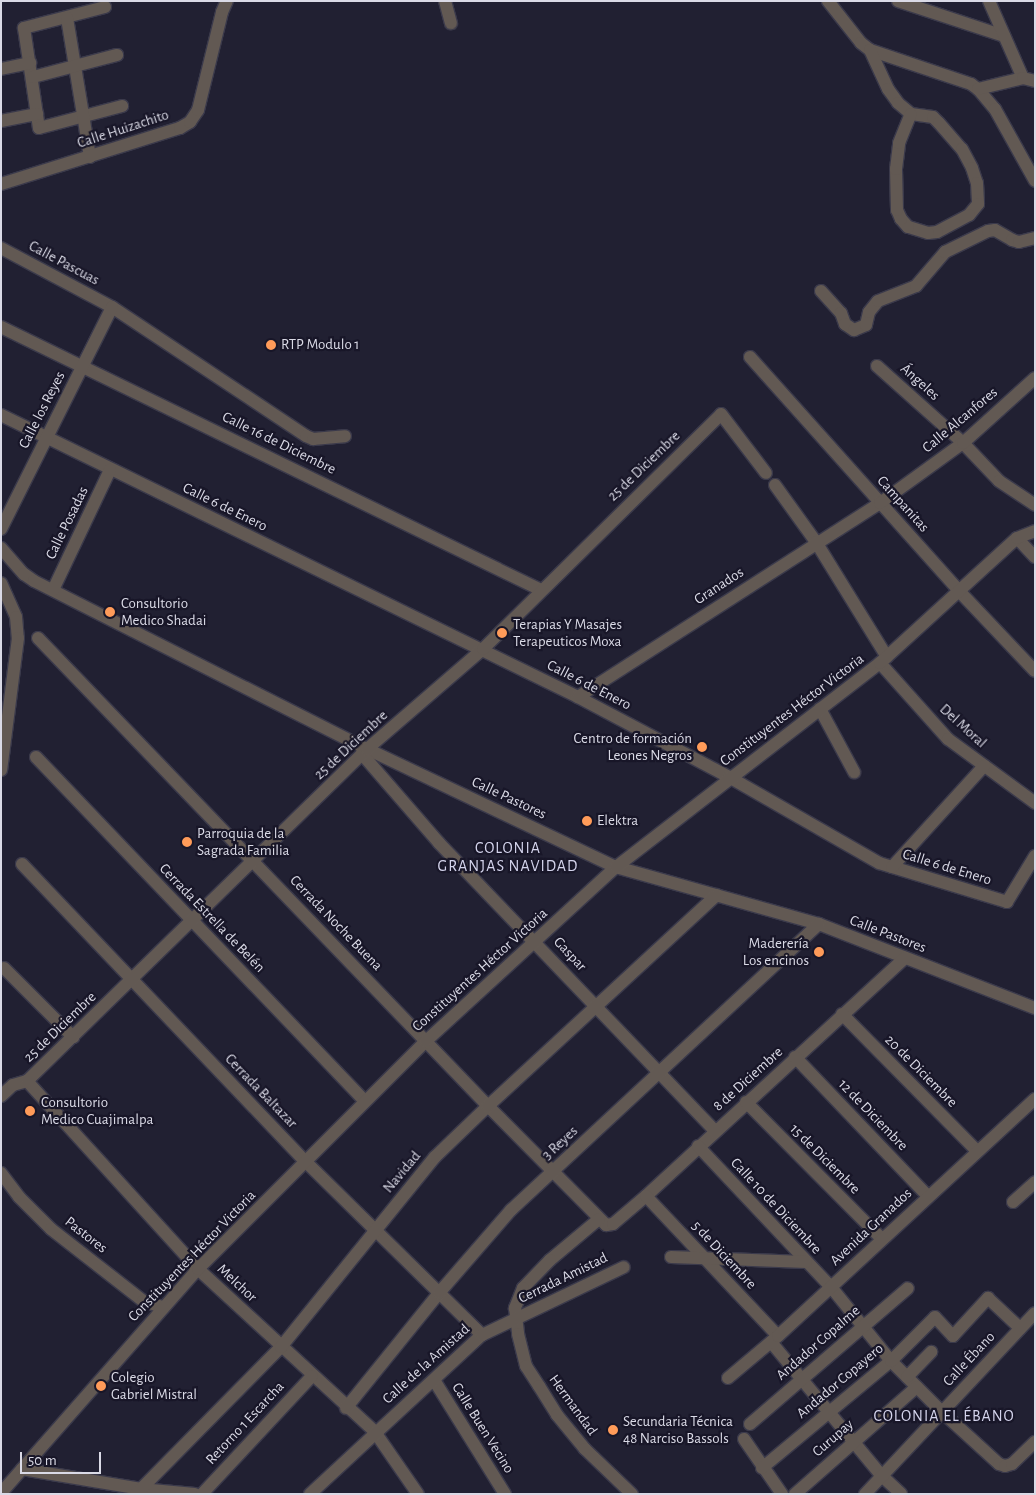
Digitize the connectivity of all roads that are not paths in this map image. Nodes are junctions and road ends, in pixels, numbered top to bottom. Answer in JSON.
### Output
{"nodes":[{"id":1,"x":227,"y":1,"type":"edge"},
{"id":2,"x":445,"y":1,"type":"edge"},
{"id":3,"x":828,"y":1,"type":"edge"},
{"id":4,"x":898,"y":1,"type":"edge"},
{"id":5,"x":989,"y":1,"type":"edge"},
{"id":6,"x":104,"y":7,"type":"dead end"},
{"id":7,"x":72,"y":16,"type":"junction"},
{"id":8,"x":452,"y":23,"type":"dead end"},
{"id":9,"x":1004,"y":36,"type":"junction"},
{"id":10,"x":870,"y":50,"type":"junction"},
{"id":11,"x":117,"y":55,"type":"dead end"},
{"id":12,"x":30,"y":63,"type":"junction"},
{"id":13,"x":75,"y":66,"type":"junction"},
{"id":14,"x":1,"y":69,"type":"edge"},
{"id":15,"x":32,"y":77,"type":"junction"},
{"id":16,"x":1029,"y":79,"type":"edge"},
{"id":17,"x":978,"y":89,"type":"junction"},
{"id":18,"x":122,"y":106,"type":"dead end"},
{"id":19,"x":37,"y":114,"type":"junction"},
{"id":20,"x":911,"y":114,"type":"junction"},
{"id":21,"x":83,"y":116,"type":"junction"},
{"id":22,"x":1,"y":121,"type":"edge"},
{"id":23,"x":90,"y":157,"type":"junction"},
{"id":24,"x":1035,"y":181,"type":"edge"},
{"id":25,"x":1,"y":184,"type":"edge"},
{"id":26,"x":1035,"y":238,"type":"edge"},
{"id":27,"x":1,"y":248,"type":"edge"},
{"id":28,"x":821,"y":291,"type":"dead end"},
{"id":29,"x":112,"y":307,"type":"junction"},
{"id":30,"x":1,"y":327,"type":"edge"},
{"id":31,"x":750,"y":358,"type":"dead end"},
{"id":32,"x":83,"y":365,"type":"junction"},
{"id":33,"x":877,"y":366,"type":"dead end"},
{"id":34,"x":1035,"y":378,"type":"edge"},
{"id":35,"x":1,"y":416,"type":"edge"},
{"id":36,"x":344,"y":436,"type":"dead end"},
{"id":37,"x":45,"y":438,"type":"junction"},
{"id":38,"x":963,"y":443,"type":"junction"},
{"id":39,"x":110,"y":470,"type":"junction"},
{"id":40,"x":766,"y":473,"type":"dead end"},
{"id":41,"x":775,"y":485,"type":"dead end"},
{"id":42,"x":880,"y":503,"type":"junction"},
{"id":43,"x":1035,"y":505,"type":"edge"},
{"id":44,"x":1,"y":529,"type":"edge"},
{"id":45,"x":1035,"y":531,"type":"edge"},
{"id":46,"x":1017,"y":538,"type":"junction"},
{"id":47,"x":816,"y":542,"type":"junction"},
{"id":48,"x":1,"y":548,"type":"edge"},
{"id":49,"x":1035,"y":557,"type":"edge"},
{"id":50,"x":1,"y":583,"type":"edge"},
{"id":51,"x":53,"y":590,"type":"junction"},
{"id":52,"x":541,"y":590,"type":"junction"},
{"id":53,"x":959,"y":591,"type":"junction"},
{"id":54,"x":38,"y":638,"type":"dead end"},
{"id":55,"x":483,"y":649,"type":"junction"},
{"id":56,"x":884,"y":660,"type":"junction"},
{"id":57,"x":1035,"y":671,"type":"edge"},
{"id":58,"x":578,"y":697,"type":"junction"},
{"id":59,"x":820,"y":709,"type":"junction"},
{"id":60,"x":365,"y":752,"type":"junction"},
{"id":61,"x":36,"y":757,"type":"dead end"},
{"id":62,"x":984,"y":766,"type":"junction"},
{"id":63,"x":1,"y":770,"type":"edge"},
{"id":64,"x":854,"y":772,"type":"dead end"},
{"id":65,"x":729,"y":777,"type":"junction"},
{"id":66,"x":1035,"y":803,"type":"edge"},
{"id":67,"x":1035,"y":856,"type":"edge"},
{"id":68,"x":254,"y":860,"type":"junction"},
{"id":69,"x":22,"y":864,"type":"dead end"},
{"id":70,"x":616,"y":867,"type":"junction"},
{"id":71,"x":892,"y":867,"type":"junction"},
{"id":72,"x":717,"y":895,"type":"junction"},
{"id":73,"x":192,"y":921,"type":"junction"},
{"id":74,"x":819,"y":924,"type":"junction"},
{"id":75,"x":536,"y":941,"type":"junction"},
{"id":76,"x":905,"y":958,"type":"junction"},
{"id":77,"x":4,"y":968,"type":"dead end"},
{"id":78,"x":132,"y":979,"type":"junction"},
{"id":79,"x":596,"y":1007,"type":"junction"},
{"id":80,"x":1035,"y":1008,"type":"edge"},
{"id":81,"x":842,"y":1014,"type":"junction"},
{"id":82,"x":73,"y":1037,"type":"junction"},
{"id":83,"x":426,"y":1041,"type":"junction"},
{"id":84,"x":795,"y":1057,"type":"junction"},
{"id":85,"x":658,"y":1073,"type":"junction"},
{"id":86,"x":27,"y":1081,"type":"junction"},
{"id":87,"x":1,"y":1096,"type":"edge"},
{"id":88,"x":1035,"y":1099,"type":"edge"},
{"id":89,"x":365,"y":1101,"type":"junction"},
{"id":90,"x":746,"y":1102,"type":"junction"},
{"id":91,"x":488,"y":1106,"type":"junction"},
{"id":92,"x":715,"y":1131,"type":"junction"},
{"id":93,"x":698,"y":1146,"type":"junction"},
{"id":94,"x":977,"y":1152,"type":"junction"},
{"id":95,"x":306,"y":1162,"type":"junction"},
{"id":96,"x":552,"y":1172,"type":"junction"},
{"id":97,"x":1,"y":1173,"type":"edge"},
{"id":98,"x":1035,"y":1182,"type":"edge"},
{"id":99,"x":646,"y":1196,"type":"junction"},
{"id":100,"x":928,"y":1196,"type":"junction"},
{"id":101,"x":1013,"y":1202,"type":"dead end"},
{"id":102,"x":598,"y":1219,"type":"junction"},
{"id":103,"x":613,"y":1224,"type":"joint"},
{"id":104,"x":374,"y":1231,"type":"junction"},
{"id":105,"x":882,"y":1239,"type":"junction"},
{"id":106,"x":671,"y":1257,"type":"dead end"},
{"id":107,"x":705,"y":1259,"type":"junction"},
{"id":108,"x":806,"y":1262,"type":"junction"},
{"id":109,"x":624,"y":1267,"type":"dead end"},
{"id":110,"x":198,"y":1269,"type":"junction"},
{"id":111,"x":831,"y":1287,"type":"junction"},
{"id":112,"x":908,"y":1288,"type":"dead end"},
{"id":113,"x":439,"y":1293,"type":"junction"},
{"id":114,"x":163,"y":1307,"type":"junction"},
{"id":115,"x":1035,"y":1313,"type":"edge"},
{"id":116,"x":516,"y":1320,"type":"junction"},
{"id":117,"x":862,"y":1326,"type":"junction"},
{"id":118,"x":1020,"y":1328,"type":"junction"},
{"id":119,"x":482,"y":1335,"type":"junction"},
{"id":120,"x":774,"y":1339,"type":"junction"},
{"id":121,"x":281,"y":1347,"type":"junction"},
{"id":122,"x":931,"y":1352,"type":"dead end"},
{"id":123,"x":891,"y":1361,"type":"junction"},
{"id":124,"x":312,"y":1376,"type":"junction"},
{"id":125,"x":907,"y":1377,"type":"junction"},
{"id":126,"x":728,"y":1378,"type":"dead end"},
{"id":127,"x":802,"y":1379,"type":"junction"},
{"id":128,"x":434,"y":1380,"type":"junction"},
{"id":129,"x":916,"y":1387,"type":"junction"},
{"id":130,"x":346,"y":1408,"type":"junction"},
{"id":131,"x":829,"y":1411,"type":"junction"},
{"id":132,"x":942,"y":1412,"type":"junction"},
{"id":133,"x":750,"y":1424,"type":"dead end"},
{"id":134,"x":375,"y":1432,"type":"junction"},
{"id":135,"x":744,"y":1439,"type":"dead end"},
{"id":136,"x":854,"y":1441,"type":"junction"},
{"id":137,"x":1035,"y":1442,"type":"edge"},
{"id":138,"x":762,"y":1468,"type":"junction"},
{"id":139,"x":22,"y":1469,"type":"junction"},
{"id":140,"x":882,"y":1476,"type":"junction"},
{"id":141,"x":323,"y":1489,"type":"edge"},
{"id":142,"x":138,"y":1491,"type":"edge"},
{"id":143,"x":1,"y":1492,"type":"edge"},
{"id":144,"x":194,"y":1494,"type":"edge"},
{"id":145,"x":202,"y":1494,"type":"edge"},
{"id":146,"x":310,"y":1494,"type":"edge"},
{"id":147,"x":418,"y":1494,"type":"edge"},
{"id":148,"x":505,"y":1494,"type":"edge"},
{"id":149,"x":632,"y":1494,"type":"edge"},
{"id":150,"x":782,"y":1494,"type":"edge"},
{"id":151,"x":795,"y":1494,"type":"edge"},
{"id":152,"x":865,"y":1494,"type":"edge"},
{"id":153,"x":900,"y":1494,"type":"edge"}],
"edges":[{"from":1,"to":23,"type":"street","name":"Calle Huizachito"},
{"from":2,"to":8,"type":"street"},
{"from":3,"to":10,"type":"street"},
{"from":4,"to":9,"type":"street"},
{"from":5,"to":9,"type":"street"},
{"from":6,"to":7,"type":"street"},
{"from":7,"to":12,"type":"street"},
{"from":7,"to":13,"type":"street"},
{"from":9,"to":16,"type":"street"},
{"from":10,"to":17,"type":"street"},
{"from":10,"to":20,"type":"street"},
{"from":11,"to":13,"type":"street"},
{"from":12,"to":14,"type":"street"},
{"from":12,"to":15,"type":"street"},
{"from":13,"to":15,"type":"street"},
{"from":13,"to":21,"type":"street"},
{"from":15,"to":19,"type":"street"},
{"from":16,"to":17,"type":"street"},
{"from":17,"to":24,"type":"street"},
{"from":18,"to":21,"type":"street"},
{"from":19,"to":21,"type":"street"},
{"from":19,"to":22,"type":"street"},
{"from":20,"to":20,"type":"street"},
{"from":21,"to":23,"type":"street"},
{"from":23,"to":25,"type":"street","name":"Calle Huizachito"},
{"from":26,"to":28,"type":"street"},
{"from":27,"to":29,"type":"street","name":"Calle Pascuas"},
{"from":29,"to":32,"type":"street","name":"Calle los Reyes"},
{"from":29,"to":36,"type":"street","name":"Calle Pascuas"},
{"from":30,"to":32,"type":"street","name":"Calle 16 de Diciembre"},
{"from":31,"to":42,"type":"street","name":"Campanitas"},
{"from":32,"to":37,"type":"street","name":"Calle los Reyes"},
{"from":32,"to":52,"type":"street","name":"Calle 16 de Diciembre"},
{"from":33,"to":38,"type":"street","name":"Ángeles"},
{"from":34,"to":38,"type":"street","name":"Calle Alcanfores"},
{"from":35,"to":37,"type":"street","name":"Calle 6 de Enero"},
{"from":37,"to":39,"type":"street","name":"Calle 6 de Enero"},
{"from":37,"to":44,"type":"street","name":"Calle los Reyes"},
{"from":38,"to":42,"type":"street","name":"Calle Alcanfores"},
{"from":38,"to":43,"type":"street","name":"Ángeles"},
{"from":39,"to":51,"type":"street","name":"Calle Posadas"},
{"from":39,"to":55,"type":"street","name":"Calle 6 de Enero"},
{"from":40,"to":52,"type":"street","name":"25 de Diciembre"},
{"from":41,"to":47,"type":"street","name":"Del Moral"},
{"from":42,"to":47,"type":"street","name":"Granados"},
{"from":42,"to":53,"type":"street","name":"Campanitas"},
{"from":45,"to":46,"type":"street","name":"Constituyentes Héctor Victoria"},
{"from":46,"to":49,"type":"street"},
{"from":46,"to":53,"type":"street","name":"Constituyentes Héctor Victoria"},
{"from":47,"to":56,"type":"street","name":"Del Moral"},
{"from":47,"to":58,"type":"street","name":"Granados"},
{"from":48,"to":51,"type":"street","name":"Calle Pastores"},
{"from":50,"to":63,"type":"street"},
{"from":51,"to":60,"type":"street","name":"Calle Pastores"},
{"from":52,"to":55,"type":"street","name":"25 de Diciembre"},
{"from":53,"to":56,"type":"street","name":"Constituyentes Héctor Victoria"},
{"from":53,"to":57,"type":"street","name":"Campanitas"},
{"from":54,"to":68,"type":"street","name":"Cerrada Noche Buena"},
{"from":55,"to":58,"type":"street","name":"Calle 6 de Enero"},
{"from":55,"to":60,"type":"street","name":"25 de Diciembre"},
{"from":56,"to":59,"type":"street","name":"Constituyentes Héctor Victoria"},
{"from":56,"to":62,"type":"street","name":"Del Moral"},
{"from":58,"to":65,"type":"street","name":"Calle 6 de Enero"},
{"from":59,"to":64,"type":"street"},
{"from":59,"to":65,"type":"street","name":"Constituyentes Héctor Victoria"},
{"from":60,"to":68,"type":"street","name":"25 de Diciembre"},
{"from":60,"to":70,"type":"street","name":"Calle Pastores"},
{"from":60,"to":75,"type":"street","name":"Gaspar"},
{"from":61,"to":73,"type":"street","name":"Cerrada Estrella de Belén"},
{"from":62,"to":66,"type":"street","name":"Del Moral"},
{"from":62,"to":71,"type":"street"},
{"from":65,"to":70,"type":"street","name":"Constituyentes Héctor Victoria"},
{"from":65,"to":71,"type":"street","name":"Calle 6 de Enero"},
{"from":67,"to":71,"type":"street","name":"Calle 6 de Enero"},
{"from":68,"to":73,"type":"street","name":"25 de Diciembre"},
{"from":68,"to":83,"type":"street","name":"Cerrada Noche Buena"},
{"from":69,"to":78,"type":"street","name":"Cerrada Baltazar"},
{"from":70,"to":72,"type":"street","name":"Calle Pastores"},
{"from":70,"to":75,"type":"street","name":"Constituyentes Héctor Victoria"},
{"from":72,"to":74,"type":"street","name":"Calle Pastores"},
{"from":72,"to":79,"type":"street","name":"Navidad"},
{"from":73,"to":78,"type":"street","name":"25 de Diciembre"},
{"from":73,"to":89,"type":"street","name":"Cerrada Estrella de Belén"},
{"from":74,"to":76,"type":"street","name":"Calle Pastores"},
{"from":74,"to":85,"type":"street","name":"3 Reyes"},
{"from":75,"to":79,"type":"street","name":"Gaspar"},
{"from":75,"to":83,"type":"street","name":"Constituyentes Héctor Victoria"},
{"from":76,"to":80,"type":"street","name":"Calle Pastores"},
{"from":76,"to":81,"type":"street","name":"8 de Diciembre"},
{"from":77,"to":82,"type":"street"},
{"from":78,"to":82,"type":"street","name":"25 de Diciembre"},
{"from":78,"to":95,"type":"street","name":"Cerrada Baltazar"},
{"from":79,"to":85,"type":"street","name":"Gaspar"},
{"from":79,"to":91,"type":"street","name":"Navidad"},
{"from":81,"to":84,"type":"street","name":"8 de Diciembre"},
{"from":81,"to":94,"type":"street","name":"20 de Diciembre"},
{"from":82,"to":86,"type":"street","name":"25 de Diciembre"},
{"from":83,"to":89,"type":"street","name":"Constituyentes Héctor Victoria"},
{"from":83,"to":91,"type":"street","name":"Cerrada Noche Buena"},
{"from":84,"to":90,"type":"street","name":"8 de Diciembre"},
{"from":84,"to":100,"type":"street","name":"12 de Diciembre"},
{"from":85,"to":92,"type":"street","name":"Gaspar"},
{"from":85,"to":96,"type":"street","name":"3 Reyes"},
{"from":86,"to":87,"type":"street","name":"25 de Diciembre"},
{"from":86,"to":110,"type":"street","name":"Melchor"},
{"from":88,"to":94,"type":"street","name":"Avenida Granados"},
{"from":89,"to":95,"type":"street","name":"Constituyentes Héctor Victoria"},
{"from":90,"to":92,"type":"street","name":"8 de Diciembre"},
{"from":90,"to":105,"type":"street","name":"15 de Diciembre"},
{"from":91,"to":96,"type":"street","name":"Cerrada Noche Buena"},
{"from":91,"to":104,"type":"street","name":"Navidad"},
{"from":92,"to":93,"type":"street","name":"8 de Diciembre"},
{"from":93,"to":99,"type":"street","name":"8 de Diciembre"},
{"from":93,"to":108,"type":"street","name":"Calle 10 de Diciembre"},
{"from":94,"to":100,"type":"street","name":"Avenida Granados"},
{"from":95,"to":104,"type":"street","name":"Cerrada Baltazar"},
{"from":95,"to":110,"type":"street","name":"Constituyentes Héctor Victoria"},
{"from":96,"to":102,"type":"street","name":"Cerrada Noche Buena"},
{"from":96,"to":113,"type":"street","name":"3 Reyes"},
{"from":97,"to":114,"type":"street","name":"Pastores"},
{"from":98,"to":101,"type":"street"},
{"from":99,"to":103,"type":"street","name":"8 de Diciembre"},
{"from":99,"to":107,"type":"street","name":"5 de Diciembre"},
{"from":100,"to":105,"type":"street","name":"Avenida Granados"},
{"from":102,"to":103,"type":"street","name":"Cerrada Noche Buena"},
{"from":102,"to":116,"type":"street"},
{"from":104,"to":113,"type":"street","name":"Cerrada Baltazar"},
{"from":104,"to":121,"type":"street","name":"Navidad"},
{"from":105,"to":111,"type":"street","name":"Avenida Granados"},
{"from":106,"to":107,"type":"street"},
{"from":107,"to":108,"type":"street"},
{"from":107,"to":120,"type":"street","name":"5 de Diciembre"},
{"from":108,"to":111,"type":"street","name":"Calle 10 de Diciembre"},
{"from":109,"to":116,"type":"street","name":"Cerrada Amistad"},
{"from":110,"to":114,"type":"street","name":"Constituyentes Héctor Victoria"},
{"from":110,"to":121,"type":"street","name":"Melchor"},
{"from":111,"to":117,"type":"street","name":"Calle 10 de Diciembre"},
{"from":111,"to":120,"type":"street","name":"Avenida Granados"},
{"from":112,"to":117,"type":"street","name":"Andador Copalme"},
{"from":113,"to":119,"type":"street","name":"Cerrada Baltazar"},
{"from":113,"to":130,"type":"street","name":"3 Reyes"},
{"from":114,"to":139,"type":"street","name":"Constituyentes Héctor Victoria"},
{"from":115,"to":118,"type":"street","name":"Calle Ébano"},
{"from":116,"to":119,"type":"street","name":"Calle de la Amistad"},
{"from":116,"to":149,"type":"street","name":"Hermandad"},
{"from":117,"to":123,"type":"street","name":"Calle 10 de Diciembre"},
{"from":117,"to":127,"type":"street","name":"Andador Copalme"},
{"from":118,"to":123,"type":"street","name":"Andador Copayero"},
{"from":118,"to":132,"type":"street","name":"Calle Ébano"},
{"from":119,"to":128,"type":"street","name":"Calle de la Amistad"},
{"from":120,"to":126,"type":"street","name":"Avenida Granados"},
{"from":120,"to":127,"type":"street","name":"5 de Diciembre"},
{"from":121,"to":124,"type":"street","name":"Melchor"},
{"from":121,"to":142,"type":"street","name":"Navidad"},
{"from":122,"to":125,"type":"street"},
{"from":123,"to":125,"type":"street","name":"Calle 10 de Diciembre"},
{"from":123,"to":131,"type":"street","name":"Andador Copayero"},
{"from":124,"to":130,"type":"street","name":"Melchor"},
{"from":124,"to":145,"type":"street","name":"Retorno 1 Escarcha"},
{"from":125,"to":129,"type":"street","name":"Calle 10 de Diciembre"},
{"from":127,"to":131,"type":"street","name":"5 de Diciembre"},
{"from":127,"to":133,"type":"street","name":"Andador Copalme"},
{"from":128,"to":134,"type":"street","name":"Calle de la Amistad"},
{"from":128,"to":148,"type":"street","name":"Calle Buen Vecino"},
{"from":129,"to":132,"type":"street","name":"Calle 10 de Diciembre"},
{"from":129,"to":136,"type":"street","name":"Curupay"},
{"from":130,"to":134,"type":"street","name":"Melchor"},
{"from":131,"to":136,"type":"street","name":"5 de Diciembre"},
{"from":131,"to":138,"type":"street","name":"Andador Copayero"},
{"from":132,"to":137,"type":"street","name":"Calle 10 de Diciembre"},
{"from":132,"to":140,"type":"street","name":"Calle Ébano"},
{"from":134,"to":141,"type":"street","name":"Calle de la Amistad"},
{"from":134,"to":147,"type":"street","name":"Melchor"},
{"from":135,"to":138,"type":"street"},
{"from":136,"to":140,"type":"street","name":"5 de Diciembre"},
{"from":136,"to":151,"type":"street","name":"Curupay"},
{"from":138,"to":150,"type":"street"},
{"from":139,"to":142,"type":"street"},
{"from":139,"to":143,"type":"street","name":"Constituyentes Héctor Victoria"},
{"from":140,"to":152,"type":"street","name":"Calle Ébano"},
{"from":140,"to":153,"type":"street","name":"5 de Diciembre"},
{"from":141,"to":146,"type":"street","name":"Calle de la Amistad"},
{"from":142,"to":144,"type":"street"}]}
